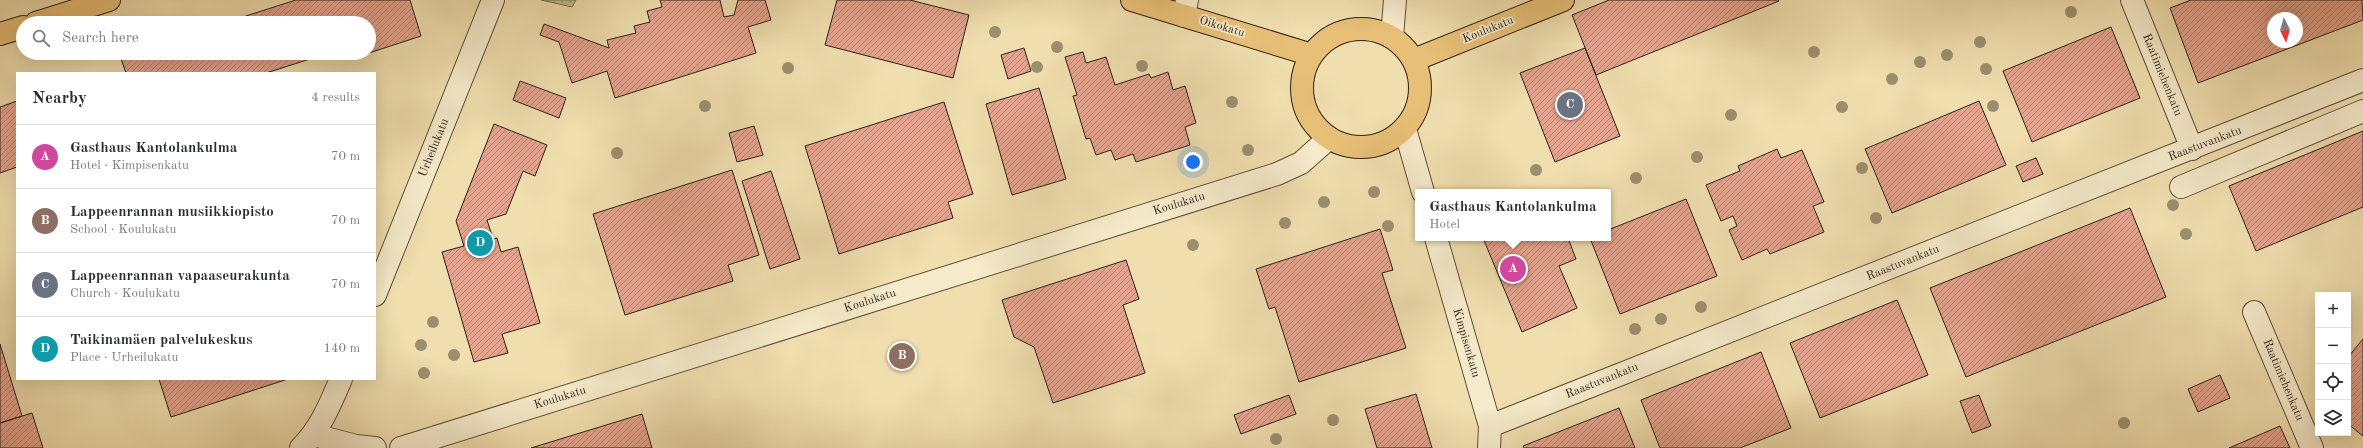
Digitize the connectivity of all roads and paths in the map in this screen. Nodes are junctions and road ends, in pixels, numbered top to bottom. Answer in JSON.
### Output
{"nodes":[{"id":1,"x":109,"y":0,"type":"edge"},
{"id":2,"x":493,"y":0,"type":"edge"},
{"id":3,"x":1132,"y":0,"type":"edge"},
{"id":4,"x":1395,"y":0,"type":"edge"},
{"id":5,"x":1563,"y":0,"type":"edge"},
{"id":6,"x":2132,"y":0,"type":"edge"},
{"id":7,"x":1185,"y":8,"type":"edge"},
{"id":8,"x":58,"y":16,"type":"edge"},
{"id":9,"x":16,"y":29,"type":"edge"},
{"id":10,"x":0,"y":34,"type":"edge"},
{"id":11,"x":1392,"y":38,"type":"junction"},
{"id":12,"x":1312,"y":55,"type":"junction"},
{"id":13,"x":1414,"y":60,"type":"junction"},
{"id":14,"x":2363,"y":80,"type":"edge"},
{"id":15,"x":2363,"y":93,"type":"edge"},
{"id":16,"x":2317,"y":100,"type":"junction"},
{"id":17,"x":2363,"y":111,"type":"edge"},
{"id":18,"x":1405,"y":129,"type":"junction"},
{"id":19,"x":1329,"y":138,"type":"junction"},
{"id":20,"x":2192,"y":149,"type":"junction"},
{"id":21,"x":2181,"y":187,"type":"dead end"},
{"id":22,"x":1422,"y":189,"type":"edge"},
{"id":23,"x":1437,"y":241,"type":"edge"},
{"id":24,"x":376,"y":292,"type":"edge"},
{"id":25,"x":2254,"y":312,"type":"dead end"},
{"id":26,"x":340,"y":380,"type":"edge"},
{"id":27,"x":1490,"y":426,"type":"junction"},
{"id":28,"x":308,"y":442,"type":"edge"},
{"id":29,"x":375,"y":448,"type":"edge"},
{"id":30,"x":401,"y":448,"type":"edge"},
{"id":31,"x":1489,"y":448,"type":"edge"},
{"id":32,"x":2312,"y":448,"type":"edge"}],
"edges":[{"from":1,"to":8,"type":"main road"},
{"from":2,"to":24,"type":"street","name":"Urheilukatu"},
{"from":3,"to":7,"type":"main road","name":"Oikokatu"},
{"from":4,"to":11,"type":"street"},
{"from":5,"to":13,"type":"main road","name":"Koulukatu"},
{"from":6,"to":20,"type":"street","name":"Raatimiehenkatu"},
{"from":7,"to":12,"type":"main road","name":"Oikokatu"},
{"from":9,"to":10,"type":"main road"},
{"from":11,"to":12,"type":"main road"},
{"from":11,"to":13,"type":"main road"},
{"from":12,"to":19,"type":"main road"},
{"from":13,"to":18,"type":"main road"},
{"from":14,"to":16,"type":"street","name":"Raastuvankatu"},
{"from":15,"to":16,"type":"street","name":"Raastuvankatu"},
{"from":16,"to":20,"type":"street","name":"Raastuvankatu"},
{"from":17,"to":21,"type":"street"},
{"from":18,"to":19,"type":"main road"},
{"from":18,"to":22,"type":"street"},
{"from":19,"to":30,"type":"street","name":"Koulukatu"},
{"from":20,"to":27,"type":"street","name":"Raastuvankatu"},
{"from":23,"to":27,"type":"street","name":"Kimpisenkatu"},
{"from":25,"to":32,"type":"street","name":"Raatimiehenkatu"},
{"from":26,"to":28,"type":"street"},
{"from":27,"to":31,"type":"street","name":"Kimpisenkatu"},
{"from":28,"to":29,"type":"street"}]}
